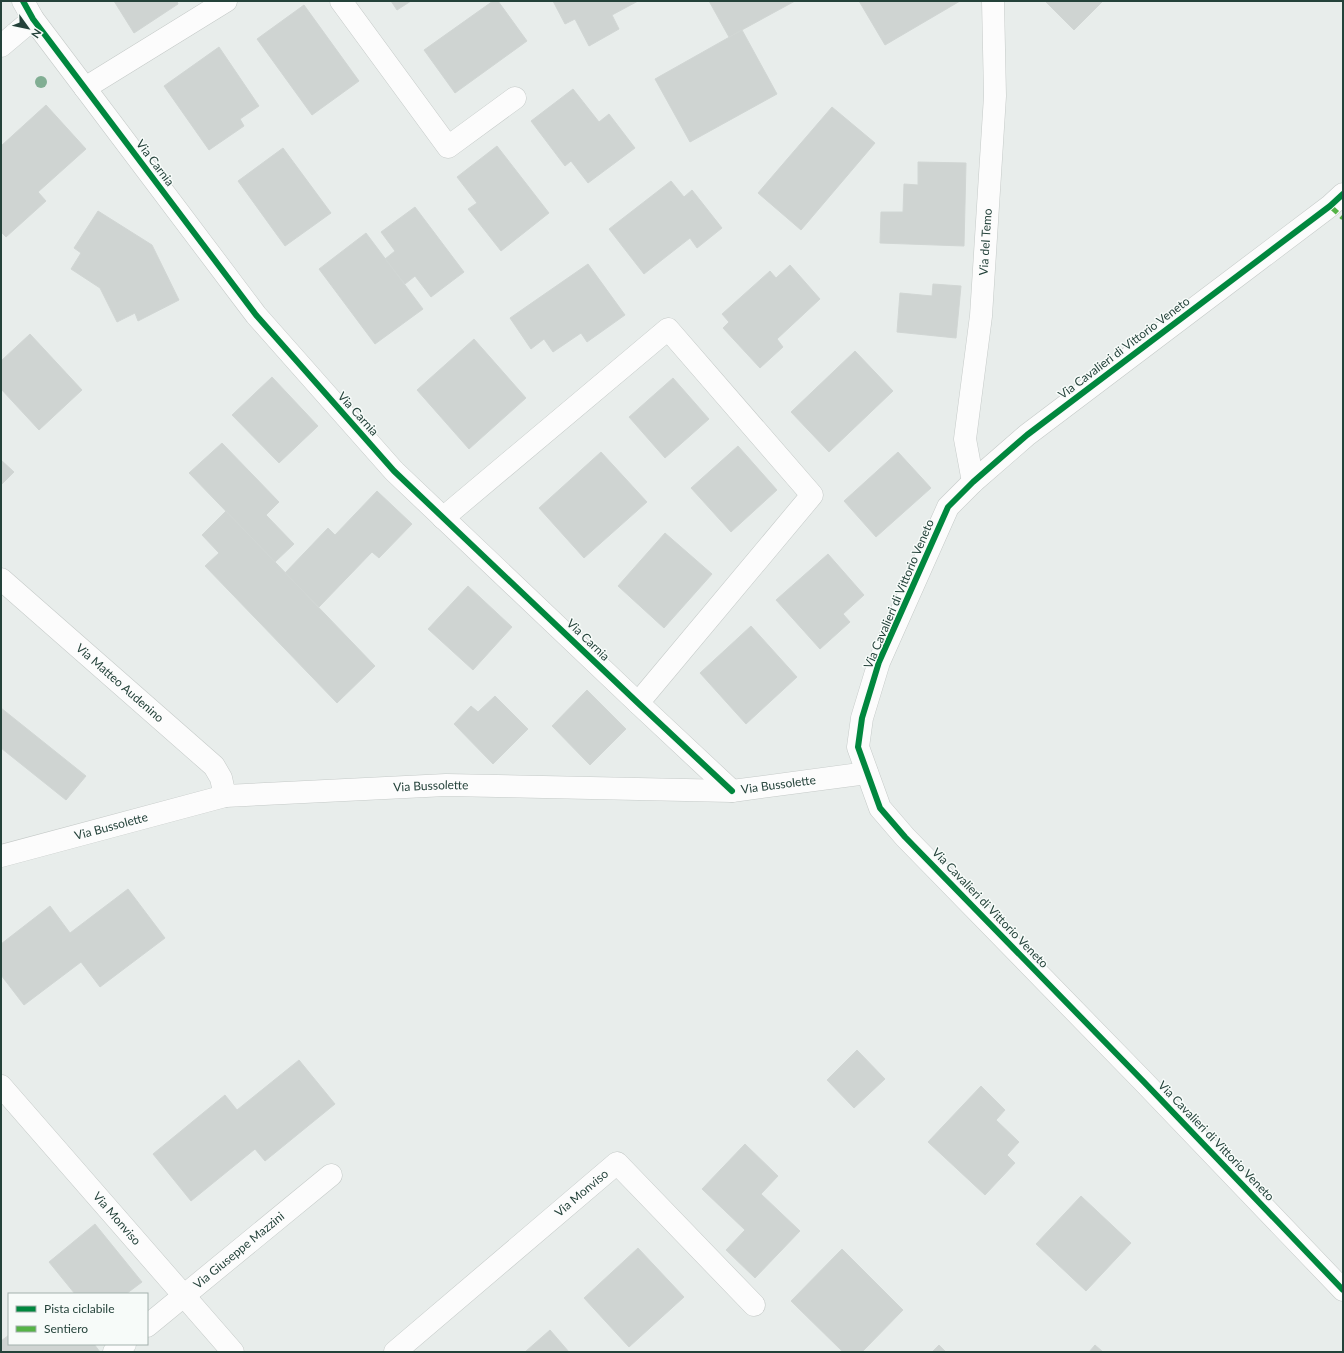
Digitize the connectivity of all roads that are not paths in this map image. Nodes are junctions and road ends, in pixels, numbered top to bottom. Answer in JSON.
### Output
{"nodes":[{"id":1,"x":226,"y":1,"type":"edge"},
{"id":2,"x":341,"y":1,"type":"edge"},
{"id":3,"x":993,"y":1,"type":"edge"},
{"id":4,"x":28,"y":10,"type":"edge"},
{"id":5,"x":1,"y":46,"type":"edge"},
{"id":6,"x":85,"y":88,"type":"junction"},
{"id":7,"x":515,"y":98,"type":"dead end"},
{"id":8,"x":1343,"y":194,"type":"edge"},
{"id":9,"x":972,"y":482,"type":"junction"},
{"id":10,"x":443,"y":518,"type":"junction"},
{"id":11,"x":1,"y":579,"type":"edge"},
{"id":12,"x":638,"y":703,"type":"junction"},
{"id":13,"x":867,"y":773,"type":"junction"},
{"id":14,"x":732,"y":791,"type":"junction"},
{"id":15,"x":225,"y":796,"type":"junction"},
{"id":16,"x":3,"y":853,"type":"edge"},
{"id":17,"x":1,"y":1086,"type":"edge"},
{"id":18,"x":331,"y":1174,"type":"dead end"},
{"id":19,"x":1343,"y":1290,"type":"edge"},
{"id":20,"x":184,"y":1297,"type":"junction"},
{"id":21,"x":754,"y":1305,"type":"dead end"},
{"id":22,"x":148,"y":1325,"type":"edge"},
{"id":23,"x":124,"y":1345,"type":"edge"},
{"id":24,"x":114,"y":1352,"type":"edge"},
{"id":25,"x":233,"y":1352,"type":"edge"},
{"id":26,"x":395,"y":1352,"type":"edge"}],
"edges":[{"from":1,"to":6,"type":"street"},
{"from":2,"to":7,"type":"street"},
{"from":3,"to":9,"type":"street","name":"Via del Temo"},
{"from":4,"to":5,"type":"street"},
{"from":4,"to":6,"type":"street","name":"Via Carnia"},
{"from":6,"to":10,"type":"street","name":"Via Carnia"},
{"from":8,"to":9,"type":"street","name":"Via Cavalieri di Vittorio Veneto"},
{"from":9,"to":13,"type":"street","name":"Via Cavalieri di Vittorio Veneto"},
{"from":10,"to":12,"type":"street","name":"Via Carnia"},
{"from":10,"to":12,"type":"street"},
{"from":11,"to":15,"type":"street","name":"Via Matteo Audenino"},
{"from":12,"to":14,"type":"street","name":"Via Carnia"},
{"from":13,"to":14,"type":"street","name":"Via Bussolette"},
{"from":13,"to":19,"type":"street","name":"Via Cavalieri di Vittorio Veneto"},
{"from":14,"to":15,"type":"street","name":"Via Bussolette"},
{"from":15,"to":16,"type":"street","name":"Via Bussolette"},
{"from":17,"to":20,"type":"street","name":"Via Monviso"},
{"from":18,"to":20,"type":"street","name":"Via Giuseppe Mazzini"},
{"from":20,"to":22,"type":"street","name":"Via Giuseppe Mazzini"},
{"from":20,"to":25,"type":"street","name":"Via Monviso"},
{"from":21,"to":26,"type":"street","name":"Via Monviso"},
{"from":23,"to":24,"type":"street"}]}
